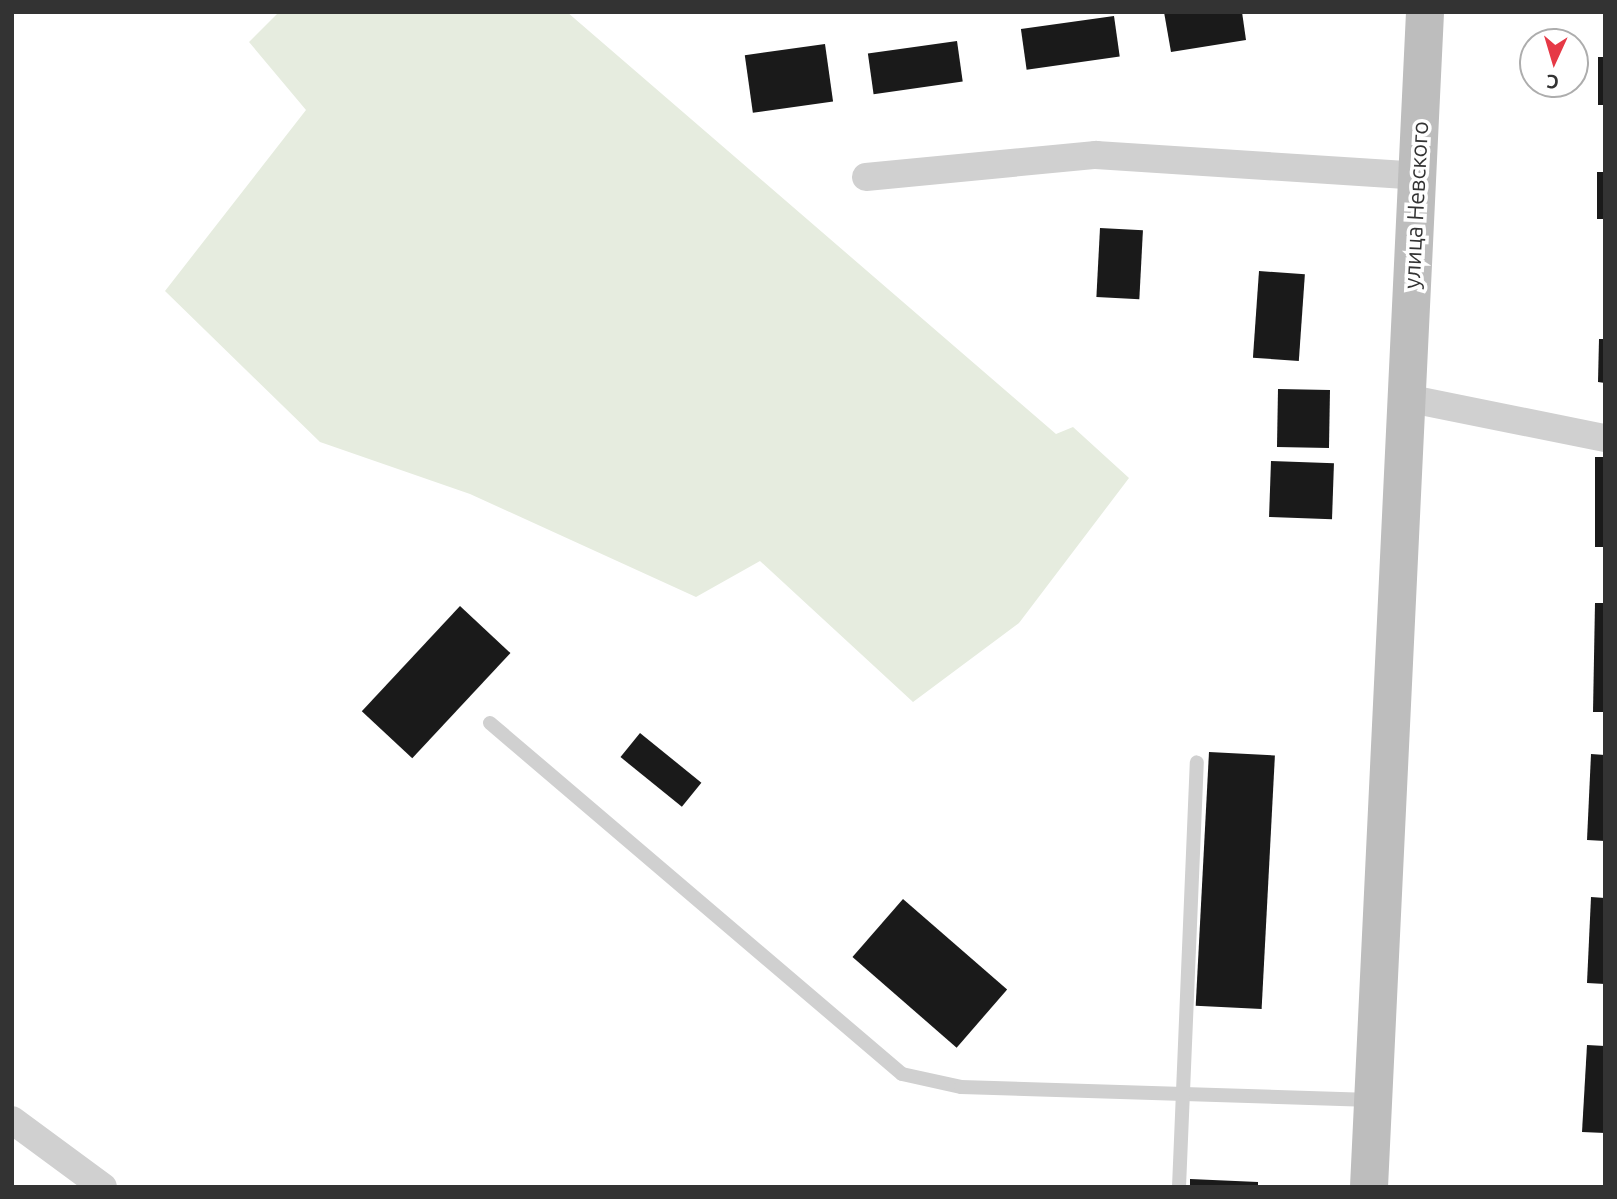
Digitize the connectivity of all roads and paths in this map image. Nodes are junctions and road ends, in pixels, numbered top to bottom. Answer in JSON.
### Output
{"nodes":[{"id":1,"x":1425,"y":12,"type":"edge"},
{"id":2,"x":1417,"y":176,"type":"junction"},
{"id":3,"x":866,"y":177,"type":"dead end"},
{"id":4,"x":1406,"y":398,"type":"junction"},
{"id":5,"x":1605,"y":438,"type":"edge"},
{"id":6,"x":490,"y":723,"type":"dead end"},
{"id":7,"x":1197,"y":762,"type":"dead end"},
{"id":8,"x":1186,"y":1094,"type":"junction"},
{"id":9,"x":1374,"y":1100,"type":"junction"},
{"id":10,"x":12,"y":1120,"type":"edge"},
{"id":11,"x":103,"y":1187,"type":"edge"},
{"id":12,"x":1180,"y":1187,"type":"edge"},
{"id":13,"x":1370,"y":1187,"type":"edge"}],
"edges":[{"from":1,"to":2,"type":"main road","name":"улица Невского"},
{"from":2,"to":3,"type":"street"},
{"from":2,"to":4,"type":"main road","name":"улица Невского"},
{"from":4,"to":5,"type":"street"},
{"from":4,"to":9,"type":"main road","name":"улица Невского"},
{"from":6,"to":8,"type":"lane"},
{"from":7,"to":8,"type":"lane"},
{"from":8,"to":9,"type":"lane"},
{"from":8,"to":12,"type":"lane"},
{"from":9,"to":13,"type":"main road","name":"улица Невского"},
{"from":10,"to":11,"type":"street"}]}
